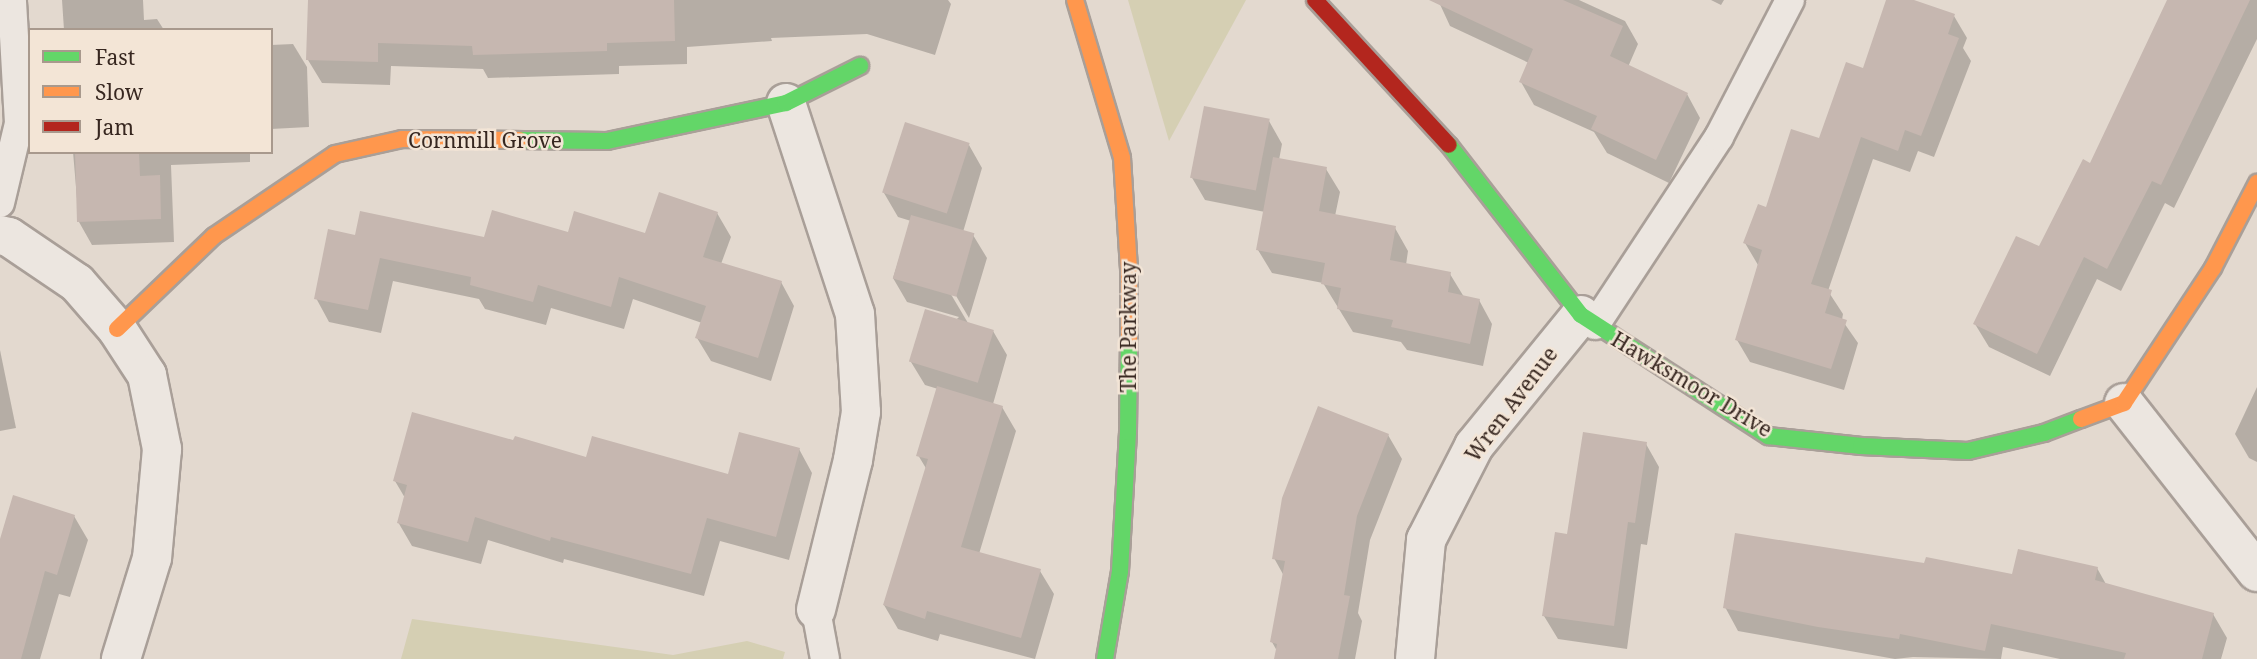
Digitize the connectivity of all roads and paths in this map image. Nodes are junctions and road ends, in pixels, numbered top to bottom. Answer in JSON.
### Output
{"nodes":[{"id":1,"x":12,"y":0,"type":"edge"},
{"id":2,"x":1075,"y":0,"type":"edge"},
{"id":3,"x":1315,"y":0,"type":"edge"},
{"id":4,"x":1790,"y":0,"type":"edge"},
{"id":5,"x":860,"y":66,"type":"dead end"},
{"id":6,"x":786,"y":103,"type":"junction"},
{"id":7,"x":2257,"y":183,"type":"edge"},
{"id":8,"x":0,"y":203,"type":"edge"},
{"id":9,"x":0,"y":235,"type":"edge"},
{"id":10,"x":1588,"y":320,"type":"junction"},
{"id":11,"x":117,"y":329,"type":"junction"},
{"id":12,"x":2124,"y":403,"type":"junction"},
{"id":13,"x":2257,"y":572,"type":"edge"},
{"id":14,"x":816,"y":610,"type":"joint"},
{"id":15,"x":121,"y":659,"type":"edge"},
{"id":16,"x":825,"y":659,"type":"edge"},
{"id":17,"x":1105,"y":659,"type":"edge"},
{"id":18,"x":1415,"y":659,"type":"edge"}],
"edges":[{"from":1,"to":8,"type":"lane"},
{"from":2,"to":17,"type":"street","name":"The Parkway"},
{"from":3,"to":10,"type":"street","name":"Hawksmoor Drive"},
{"from":4,"to":10,"type":"lane"},
{"from":5,"to":6,"type":"street","name":"Cornmill Grove"},
{"from":6,"to":11,"type":"street","name":"Cornmill Grove"},
{"from":6,"to":14,"type":"street"},
{"from":7,"to":12,"type":"street"},
{"from":9,"to":11,"type":"street"},
{"from":10,"to":12,"type":"street","name":"Hawksmoor Drive"},
{"from":10,"to":18,"type":"street","name":"Wren Avenue"},
{"from":11,"to":15,"type":"street"},
{"from":12,"to":13,"type":"street"},
{"from":14,"to":16,"type":"lane"}]}
